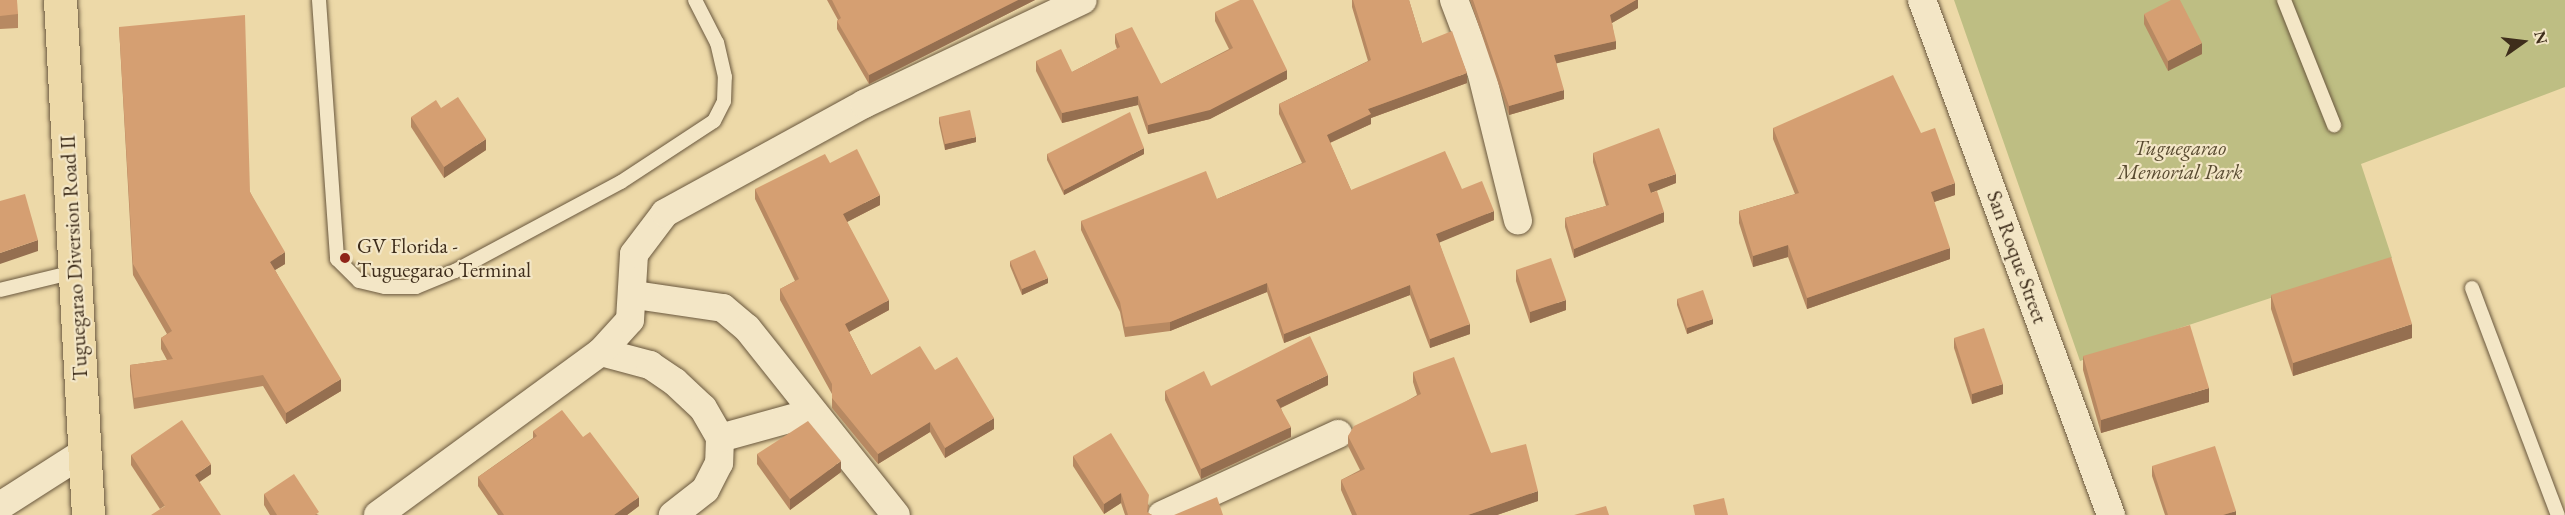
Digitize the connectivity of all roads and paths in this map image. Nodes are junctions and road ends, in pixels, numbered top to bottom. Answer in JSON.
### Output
{"nodes":[{"id":1,"x":60,"y":0,"type":"edge"},
{"id":2,"x":319,"y":0,"type":"edge"},
{"id":3,"x":695,"y":0,"type":"edge"},
{"id":4,"x":1083,"y":0,"type":"edge"},
{"id":5,"x":1454,"y":0,"type":"edge"},
{"id":6,"x":1922,"y":0,"type":"edge"},
{"id":7,"x":2284,"y":0,"type":"edge"},
{"id":8,"x":2334,"y":125,"type":"dead end"},
{"id":9,"x":1518,"y":221,"type":"dead end"},
{"id":10,"x":74,"y":272,"type":"junction"},
{"id":11,"x":2472,"y":288,"type":"dead end"},
{"id":12,"x":0,"y":290,"type":"edge"},
{"id":13,"x":635,"y":295,"type":"junction"},
{"id":14,"x":602,"y":352,"type":"junction"},
{"id":15,"x":811,"y":413,"type":"junction"},
{"id":16,"x":1338,"y":434,"type":"dead end"},
{"id":17,"x":720,"y":438,"type":"junction"},
{"id":18,"x":86,"y":451,"type":"junction"},
{"id":19,"x":0,"y":506,"type":"edge"},
{"id":20,"x":410,"y":507,"type":"edge"},
{"id":21,"x":88,"y":515,"type":"edge"},
{"id":22,"x":378,"y":515,"type":"edge"},
{"id":23,"x":673,"y":515,"type":"edge"},
{"id":24,"x":896,"y":515,"type":"edge"},
{"id":25,"x":1162,"y":515,"type":"edge"},
{"id":26,"x":2110,"y":515,"type":"edge"},
{"id":27,"x":2559,"y":515,"type":"edge"}],
"edges":[{"from":1,"to":10,"type":"highway","name":"Tuguegarao Diversion Road Ⅱ"},
{"from":2,"to":3,"type":"lane"},
{"from":4,"to":13,"type":"street"},
{"from":5,"to":9,"type":"street"},
{"from":6,"to":26,"type":"street","name":"San Roque Street"},
{"from":7,"to":8,"type":"lane"},
{"from":10,"to":12,"type":"lane"},
{"from":10,"to":18,"type":"highway","name":"Tuguegarao Diversion Road Ⅱ"},
{"from":11,"to":27,"type":"lane"},
{"from":13,"to":14,"type":"street"},
{"from":13,"to":15,"type":"street"},
{"from":14,"to":17,"type":"street"},
{"from":14,"to":20,"type":"street"},
{"from":15,"to":17,"type":"street"},
{"from":15,"to":24,"type":"street"},
{"from":16,"to":25,"type":"street"},
{"from":17,"to":23,"type":"street"},
{"from":18,"to":19,"type":"street"},
{"from":18,"to":21,"type":"highway","name":"Tuguegarao Diversion Road Ⅱ"},
{"from":20,"to":22,"type":"street"}]}
